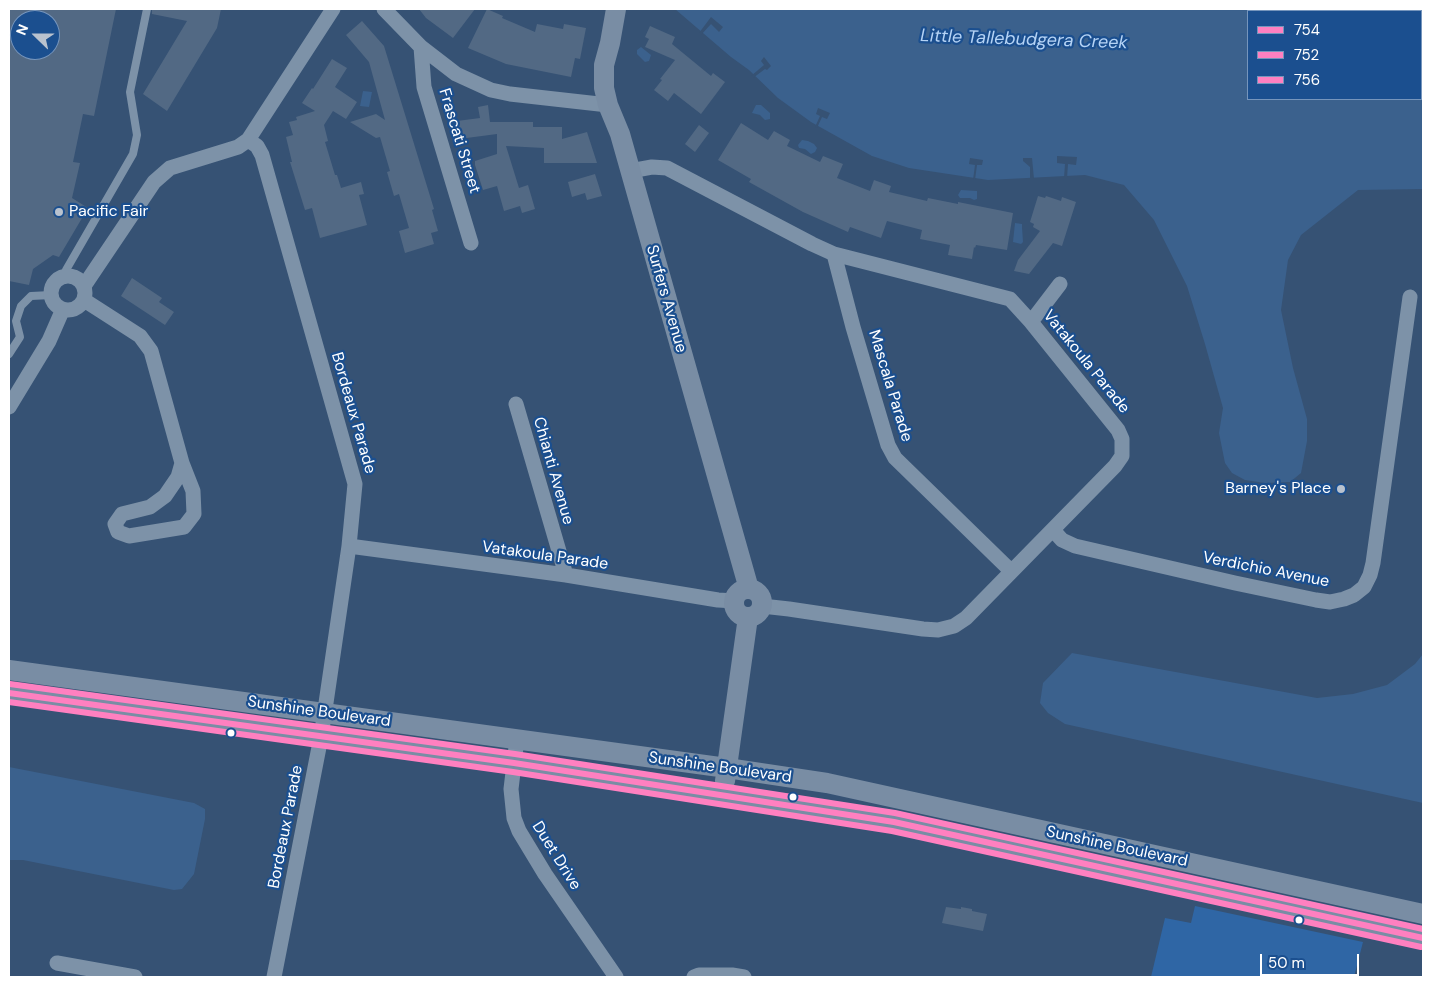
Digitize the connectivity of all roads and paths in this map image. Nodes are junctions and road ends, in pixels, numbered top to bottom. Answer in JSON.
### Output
{"nodes":[{"id":1,"x":147,"y":9,"type":"edge"},
{"id":2,"x":333,"y":9,"type":"edge"},
{"id":3,"x":384,"y":9,"type":"edge"},
{"id":4,"x":616,"y":14,"type":"edge"},
{"id":5,"x":421,"y":47,"type":"junction"},
{"id":6,"x":608,"y":105,"type":"junction"},
{"id":7,"x":248,"y":140,"type":"junction"},
{"id":8,"x":630,"y":171,"type":"junction"},
{"id":9,"x":471,"y":243,"type":"dead end"},
{"id":10,"x":834,"y":254,"type":"junction"},
{"id":11,"x":66,"y":276,"type":"junction"},
{"id":12,"x":1060,"y":284,"type":"dead end"},
{"id":13,"x":84,"y":293,"type":"junction"},
{"id":14,"x":51,"y":295,"type":"junction"},
{"id":15,"x":1410,"y":297,"type":"dead end"},
{"id":16,"x":63,"y":310,"type":"junction"},
{"id":17,"x":1031,"y":322,"type":"junction"},
{"id":18,"x":9,"y":354,"type":"edge"},
{"id":19,"x":516,"y":404,"type":"dead end"},
{"id":20,"x":9,"y":407,"type":"edge"},
{"id":21,"x":182,"y":463,"type":"junction"},
{"id":22,"x":1053,"y":530,"type":"junction"},
{"id":23,"x":349,"y":546,"type":"junction"},
{"id":24,"x":1011,"y":572,"type":"junction"},
{"id":25,"x":566,"y":576,"type":"junction"},
{"id":26,"x":742,"y":595,"type":"junction"},
{"id":27,"x":755,"y":612,"type":"junction"},
{"id":28,"x":9,"y":670,"type":"edge"},
{"id":29,"x":9,"y":692,"type":"edge"},
{"id":30,"x":324,"y":713,"type":"junction"},
{"id":31,"x":321,"y":737,"type":"junction"},
{"id":32,"x":517,"y":739,"type":"junction"},
{"id":33,"x":514,"y":763,"type":"junction"},
{"id":34,"x":727,"y":768,"type":"junction"},
{"id":35,"x":723,"y":796,"type":"junction"},
{"id":36,"x":1423,"y":914,"type":"edge"},
{"id":37,"x":1423,"y":938,"type":"edge"},
{"id":38,"x":57,"y":963,"type":"dead end"},
{"id":39,"x":134,"y":977,"type":"edge"},
{"id":40,"x":274,"y":977,"type":"edge"},
{"id":41,"x":616,"y":977,"type":"edge"},
{"id":42,"x":694,"y":977,"type":"edge"},
{"id":43,"x":744,"y":977,"type":"edge"}],
"edges":[{"from":1,"to":11,"type":"lane"},
{"from":2,"to":7,"type":"street"},
{"from":3,"to":5,"type":"street"},
{"from":4,"to":6,"type":"main road","name":"Surfers Avenue"},
{"from":5,"to":6,"type":"street"},
{"from":5,"to":9,"type":"street","name":"Frascati Street"},
{"from":6,"to":8,"type":"main road","name":"Surfers Avenue"},
{"from":7,"to":13,"type":"street"},
{"from":7,"to":23,"type":"street","name":"Bordeaux Parade"},
{"from":8,"to":10,"type":"street","name":"Vatakoula Parade"},
{"from":8,"to":26,"type":"main road","name":"Surfers Avenue"},
{"from":10,"to":17,"type":"street","name":"Vatakoula Parade"},
{"from":10,"to":24,"type":"street","name":"Mascala Parade"},
{"from":11,"to":13,"type":"street"},
{"from":11,"to":14,"type":"street"},
{"from":12,"to":17,"type":"street"},
{"from":13,"to":16,"type":"street"},
{"from":13,"to":21,"type":"street"},
{"from":14,"to":16,"type":"street"},
{"from":14,"to":18,"type":"lane"},
{"from":15,"to":22,"type":"street","name":"Verdichio Avenue"},
{"from":16,"to":20,"type":"street"},
{"from":17,"to":22,"type":"street","name":"Vatakoula Parade"},
{"from":19,"to":25,"type":"street","name":"Chianti Avenue"},
{"from":21,"to":21,"type":"street"},
{"from":22,"to":24,"type":"street","name":"Vatakoula Parade"},
{"from":23,"to":25,"type":"street","name":"Vatakoula Parade"},
{"from":23,"to":30,"type":"street","name":"Bordeaux Parade"},
{"from":24,"to":27,"type":"street","name":"Vatakoula Parade"},
{"from":25,"to":26,"type":"street","name":"Vatakoula Parade"},
{"from":26,"to":27,"type":"main road"},
{"from":27,"to":34,"type":"main road"},
{"from":28,"to":30,"type":"main road","name":"Sunshine Boulevard"},
{"from":29,"to":31,"type":"main road","name":"Sunshine Boulevard"},
{"from":30,"to":31,"type":"street","name":"Bordeaux Parade"},
{"from":30,"to":32,"type":"main road","name":"Sunshine Boulevard"},
{"from":31,"to":33,"type":"main road","name":"Sunshine Boulevard"},
{"from":31,"to":40,"type":"street","name":"Bordeaux Parade"},
{"from":32,"to":33,"type":"street","name":"Duet Drive"},
{"from":32,"to":34,"type":"main road","name":"Sunshine Boulevard"},
{"from":33,"to":35,"type":"main road","name":"Sunshine Boulevard"},
{"from":33,"to":41,"type":"street","name":"Duet Drive"},
{"from":34,"to":35,"type":"main road"},
{"from":34,"to":36,"type":"main road","name":"Sunshine Boulevard"},
{"from":35,"to":37,"type":"main road","name":"Sunshine Boulevard"},
{"from":38,"to":39,"type":"street"},
{"from":42,"to":43,"type":"street"}]}
